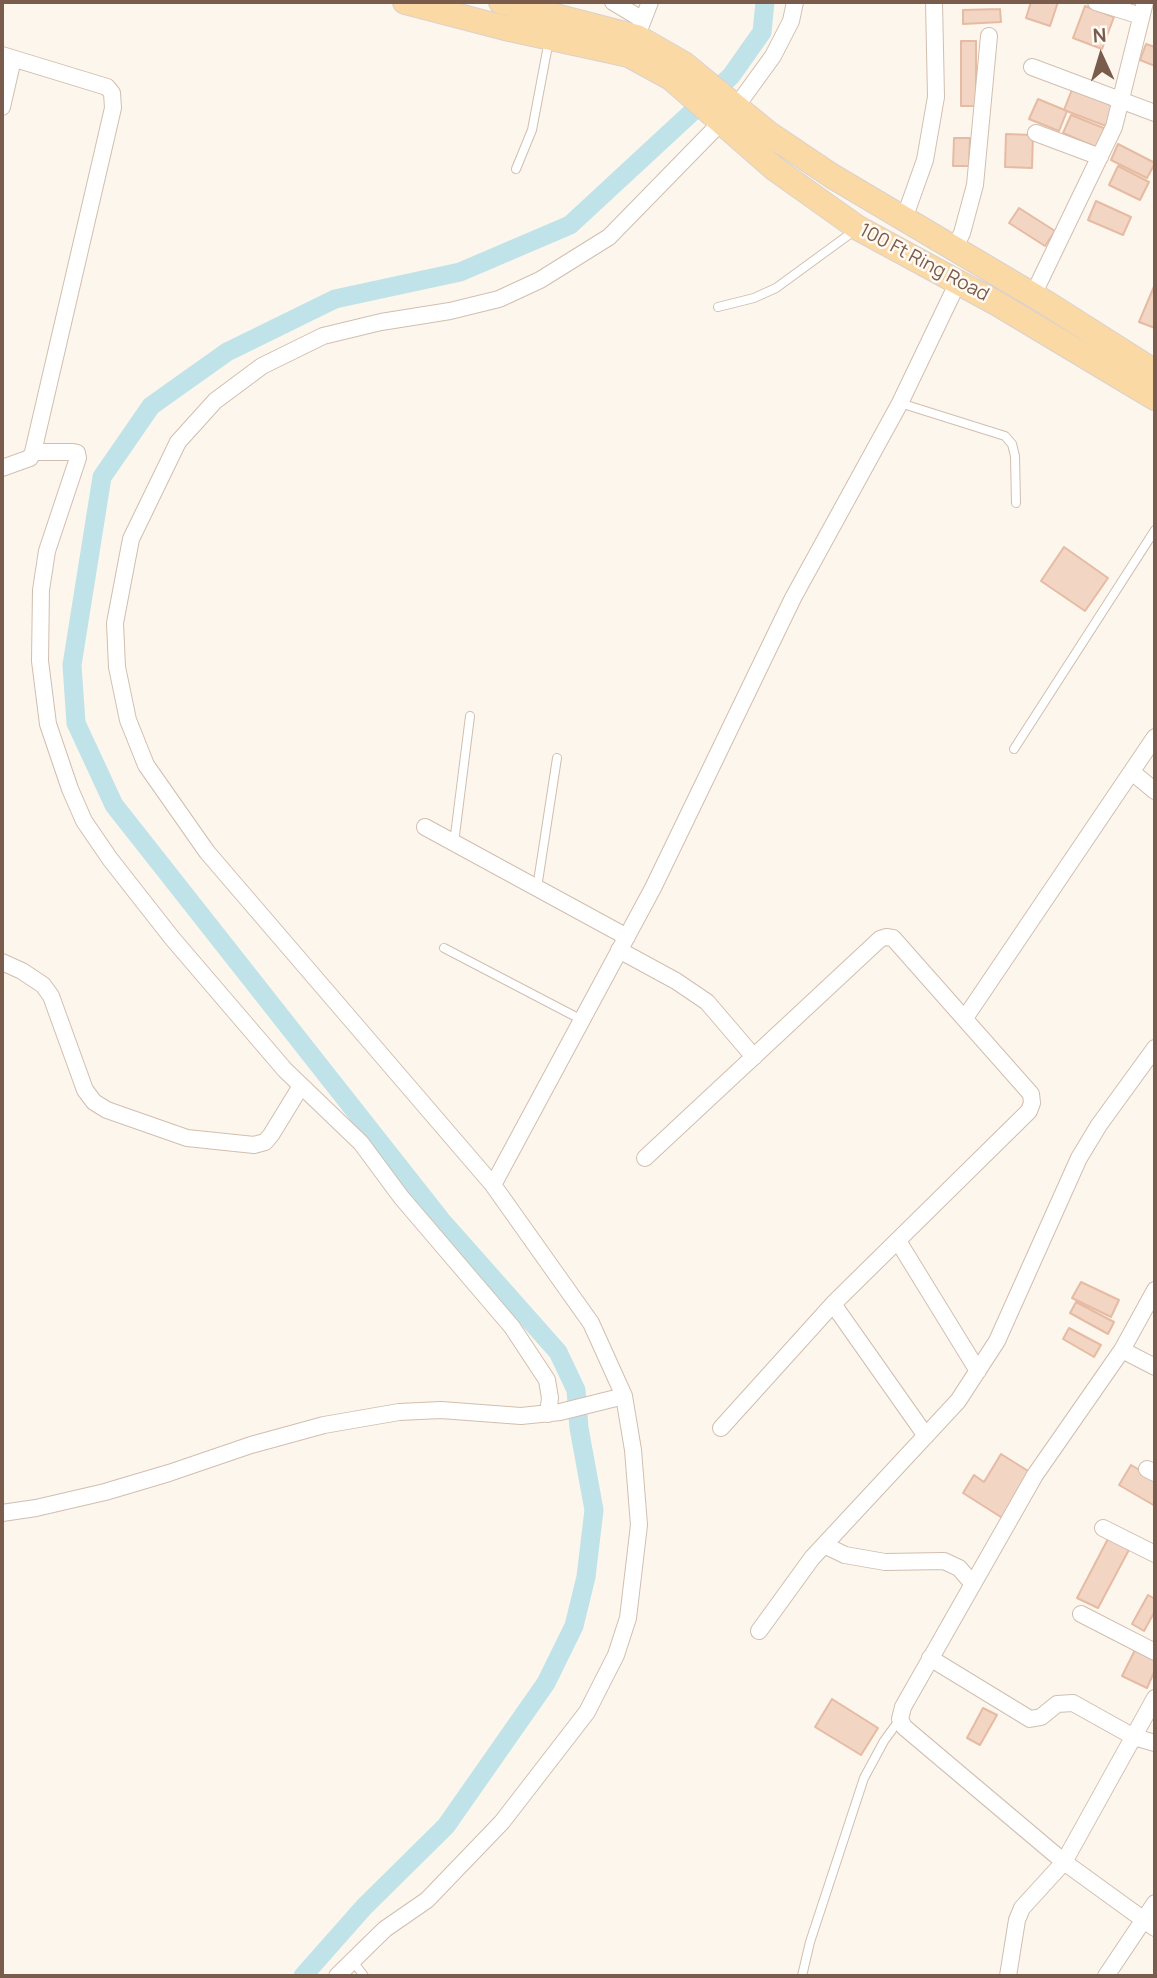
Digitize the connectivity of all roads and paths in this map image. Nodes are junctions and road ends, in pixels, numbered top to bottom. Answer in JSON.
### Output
{"nodes":[{"id":1,"x":405,"y":2,"type":"edge"},
{"id":2,"x":501,"y":2,"type":"edge"},
{"id":3,"x":613,"y":2,"type":"edge"},
{"id":4,"x":650,"y":2,"type":"edge"},
{"id":5,"x":795,"y":2,"type":"edge"},
{"id":6,"x":934,"y":2,"type":"edge"},
{"id":7,"x":1096,"y":2,"type":"edge"},
{"id":8,"x":1143,"y":9,"type":"edge"},
{"id":9,"x":989,"y":36,"type":"dead end"},
{"id":10,"x":549,"y":37,"type":"junction"},
{"id":11,"x":636,"y":37,"type":"junction"},
{"id":12,"x":7,"y":57,"type":"edge"},
{"id":13,"x":1032,"y":67,"type":"dead end"},
{"id":14,"x":1121,"y":101,"type":"junction"},
{"id":15,"x":2,"y":107,"type":"edge"},
{"id":16,"x":722,"y":109,"type":"junction"},
{"id":17,"x":1155,"y":113,"type":"edge"},
{"id":18,"x":1036,"y":133,"type":"dead end"},
{"id":19,"x":1100,"y":156,"type":"junction"},
{"id":20,"x":516,"y":169,"type":"dead end"},
{"id":21,"x":904,"y":219,"type":"junction"},
{"id":22,"x":858,"y":228,"type":"junction"},
{"id":23,"x":954,"y":249,"type":"junction"},
{"id":24,"x":958,"y":282,"type":"junction"},
{"id":25,"x":1033,"y":295,"type":"junction"},
{"id":26,"x":718,"y":307,"type":"dead end"},
{"id":27,"x":1155,"y":372,"type":"edge"},
{"id":28,"x":1155,"y":398,"type":"edge"},
{"id":29,"x":900,"y":403,"type":"junction"},
{"id":30,"x":33,"y":453,"type":"junction"},
{"id":31,"x":2,"y":468,"type":"edge"},
{"id":32,"x":1016,"y":503,"type":"dead end"},
{"id":33,"x":1155,"y":530,"type":"edge"},
{"id":34,"x":470,"y":716,"type":"dead end"},
{"id":35,"x":1155,"y":737,"type":"edge"},
{"id":36,"x":1014,"y":749,"type":"dead end"},
{"id":37,"x":557,"y":758,"type":"dead end"},
{"id":38,"x":1132,"y":772,"type":"junction"},
{"id":39,"x":1155,"y":791,"type":"edge"},
{"id":40,"x":425,"y":827,"type":"dead end"},
{"id":41,"x":454,"y":843,"type":"junction"},
{"id":42,"x":537,"y":888,"type":"junction"},
{"id":43,"x":623,"y":943,"type":"junction"},
{"id":44,"x":444,"y":948,"type":"dead end"},
{"id":45,"x":2,"y":962,"type":"edge"},
{"id":46,"x":965,"y":1017,"type":"junction"},
{"id":47,"x":582,"y":1020,"type":"junction"},
{"id":48,"x":1155,"y":1048,"type":"edge"},
{"id":49,"x":754,"y":1057,"type":"junction"},
{"id":50,"x":300,"y":1086,"type":"junction"},
{"id":51,"x":645,"y":1158,"type":"dead end"},
{"id":52,"x":493,"y":1185,"type":"junction"},
{"id":53,"x":898,"y":1241,"type":"junction"},
{"id":54,"x":1155,"y":1290,"type":"edge"},
{"id":55,"x":834,"y":1304,"type":"junction"},
{"id":56,"x":1122,"y":1350,"type":"junction"},
{"id":57,"x":1155,"y":1367,"type":"edge"},
{"id":58,"x":978,"y":1371,"type":"junction"},
{"id":59,"x":617,"y":1398,"type":"junction"},
{"id":60,"x":554,"y":1413,"type":"junction"},
{"id":61,"x":721,"y":1428,"type":"dead end"},
{"id":62,"x":926,"y":1436,"type":"junction"},
{"id":63,"x":2,"y":1513,"type":"edge"},
{"id":64,"x":1103,"y":1528,"type":"dead end"},
{"id":65,"x":824,"y":1545,"type":"junction"},
{"id":66,"x":1155,"y":1554,"type":"edge"},
{"id":67,"x":973,"y":1584,"type":"junction"},
{"id":68,"x":1082,"y":1614,"type":"dead end"},
{"id":69,"x":759,"y":1632,"type":"dead end"},
{"id":70,"x":1155,"y":1652,"type":"edge"},
{"id":71,"x":930,"y":1658,"type":"junction"},
{"id":72,"x":1155,"y":1698,"type":"edge"},
{"id":73,"x":900,"y":1719,"type":"junction"},
{"id":74,"x":1134,"y":1737,"type":"junction"},
{"id":75,"x":1155,"y":1743,"type":"edge"},
{"id":76,"x":1064,"y":1862,"type":"junction"},
{"id":77,"x":1155,"y":1903,"type":"edge"},
{"id":78,"x":1150,"y":1924,"type":"edge"},
{"id":79,"x":352,"y":1960,"type":"junction"},
{"id":80,"x":337,"y":1976,"type":"edge"},
{"id":81,"x":363,"y":1976,"type":"edge"},
{"id":82,"x":802,"y":1976,"type":"edge"},
{"id":83,"x":1008,"y":1976,"type":"edge"},
{"id":84,"x":1106,"y":1976,"type":"edge"}],
"edges":[{"from":1,"to":10,"type":"main road"},
{"from":2,"to":11,"type":"main road"},
{"from":3,"to":11,"type":"street"},
{"from":4,"to":11,"type":"street"},
{"from":5,"to":16,"type":"street"},
{"from":6,"to":21,"type":"street"},
{"from":7,"to":8,"type":"street"},
{"from":8,"to":14,"type":"street"},
{"from":9,"to":23,"type":"street"},
{"from":10,"to":11,"type":"main road"},
{"from":10,"to":20,"type":"lane"},
{"from":11,"to":16,"type":"main road"},
{"from":12,"to":15,"type":"street"},
{"from":12,"to":30,"type":"street"},
{"from":13,"to":14,"type":"street"},
{"from":14,"to":17,"type":"street"},
{"from":14,"to":19,"type":"street"},
{"from":16,"to":21,"type":"main road","name":"100 Ft Ring Road"},
{"from":16,"to":22,"type":"main road","name":"100 Ft Ring Road"},
{"from":16,"to":52,"type":"street"},
{"from":18,"to":19,"type":"street"},
{"from":19,"to":25,"type":"street"},
{"from":21,"to":23,"type":"main road","name":"100 Ft Ring Road"},
{"from":22,"to":24,"type":"main road","name":"100 Ft Ring Road"},
{"from":22,"to":26,"type":"lane"},
{"from":23,"to":25,"type":"main road","name":"100 Ft Ring Road"},
{"from":24,"to":28,"type":"main road","name":"100 Ft Ring Road"},
{"from":24,"to":29,"type":"street"},
{"from":25,"to":27,"type":"main road","name":"100 Ft Ring Road"},
{"from":29,"to":32,"type":"lane"},
{"from":29,"to":43,"type":"street"},
{"from":30,"to":31,"type":"street"},
{"from":30,"to":50,"type":"street"},
{"from":33,"to":36,"type":"lane"},
{"from":34,"to":41,"type":"lane"},
{"from":35,"to":38,"type":"street"},
{"from":37,"to":42,"type":"lane"},
{"from":38,"to":39,"type":"street"},
{"from":38,"to":46,"type":"street"},
{"from":40,"to":41,"type":"street"},
{"from":41,"to":42,"type":"street"},
{"from":42,"to":43,"type":"street"},
{"from":43,"to":47,"type":"street"},
{"from":43,"to":49,"type":"street"},
{"from":44,"to":47,"type":"lane"},
{"from":45,"to":50,"type":"street"},
{"from":46,"to":49,"type":"street"},
{"from":46,"to":53,"type":"street"},
{"from":47,"to":52,"type":"street"},
{"from":48,"to":58,"type":"street"},
{"from":49,"to":51,"type":"street"},
{"from":50,"to":60,"type":"street"},
{"from":52,"to":59,"type":"street"},
{"from":53,"to":55,"type":"street"},
{"from":53,"to":58,"type":"street"},
{"from":54,"to":56,"type":"street"},
{"from":55,"to":61,"type":"street"},
{"from":55,"to":62,"type":"street"},
{"from":56,"to":57,"type":"street"},
{"from":56,"to":67,"type":"street"},
{"from":58,"to":62,"type":"street"},
{"from":59,"to":60,"type":"street"},
{"from":59,"to":79,"type":"street"},
{"from":60,"to":63,"type":"street"},
{"from":62,"to":65,"type":"street"},
{"from":64,"to":66,"type":"street"},
{"from":65,"to":67,"type":"street"},
{"from":65,"to":69,"type":"street"},
{"from":67,"to":71,"type":"street"},
{"from":68,"to":70,"type":"street"},
{"from":71,"to":73,"type":"street"},
{"from":71,"to":74,"type":"street"},
{"from":72,"to":74,"type":"street"},
{"from":73,"to":76,"type":"street"},
{"from":73,"to":82,"type":"lane"},
{"from":74,"to":75,"type":"street"},
{"from":74,"to":76,"type":"street"},
{"from":76,"to":78,"type":"street"},
{"from":76,"to":83,"type":"street"},
{"from":77,"to":78,"type":"street"},
{"from":78,"to":84,"type":"street"},
{"from":79,"to":80,"type":"street"},
{"from":79,"to":81,"type":"lane"}]}
